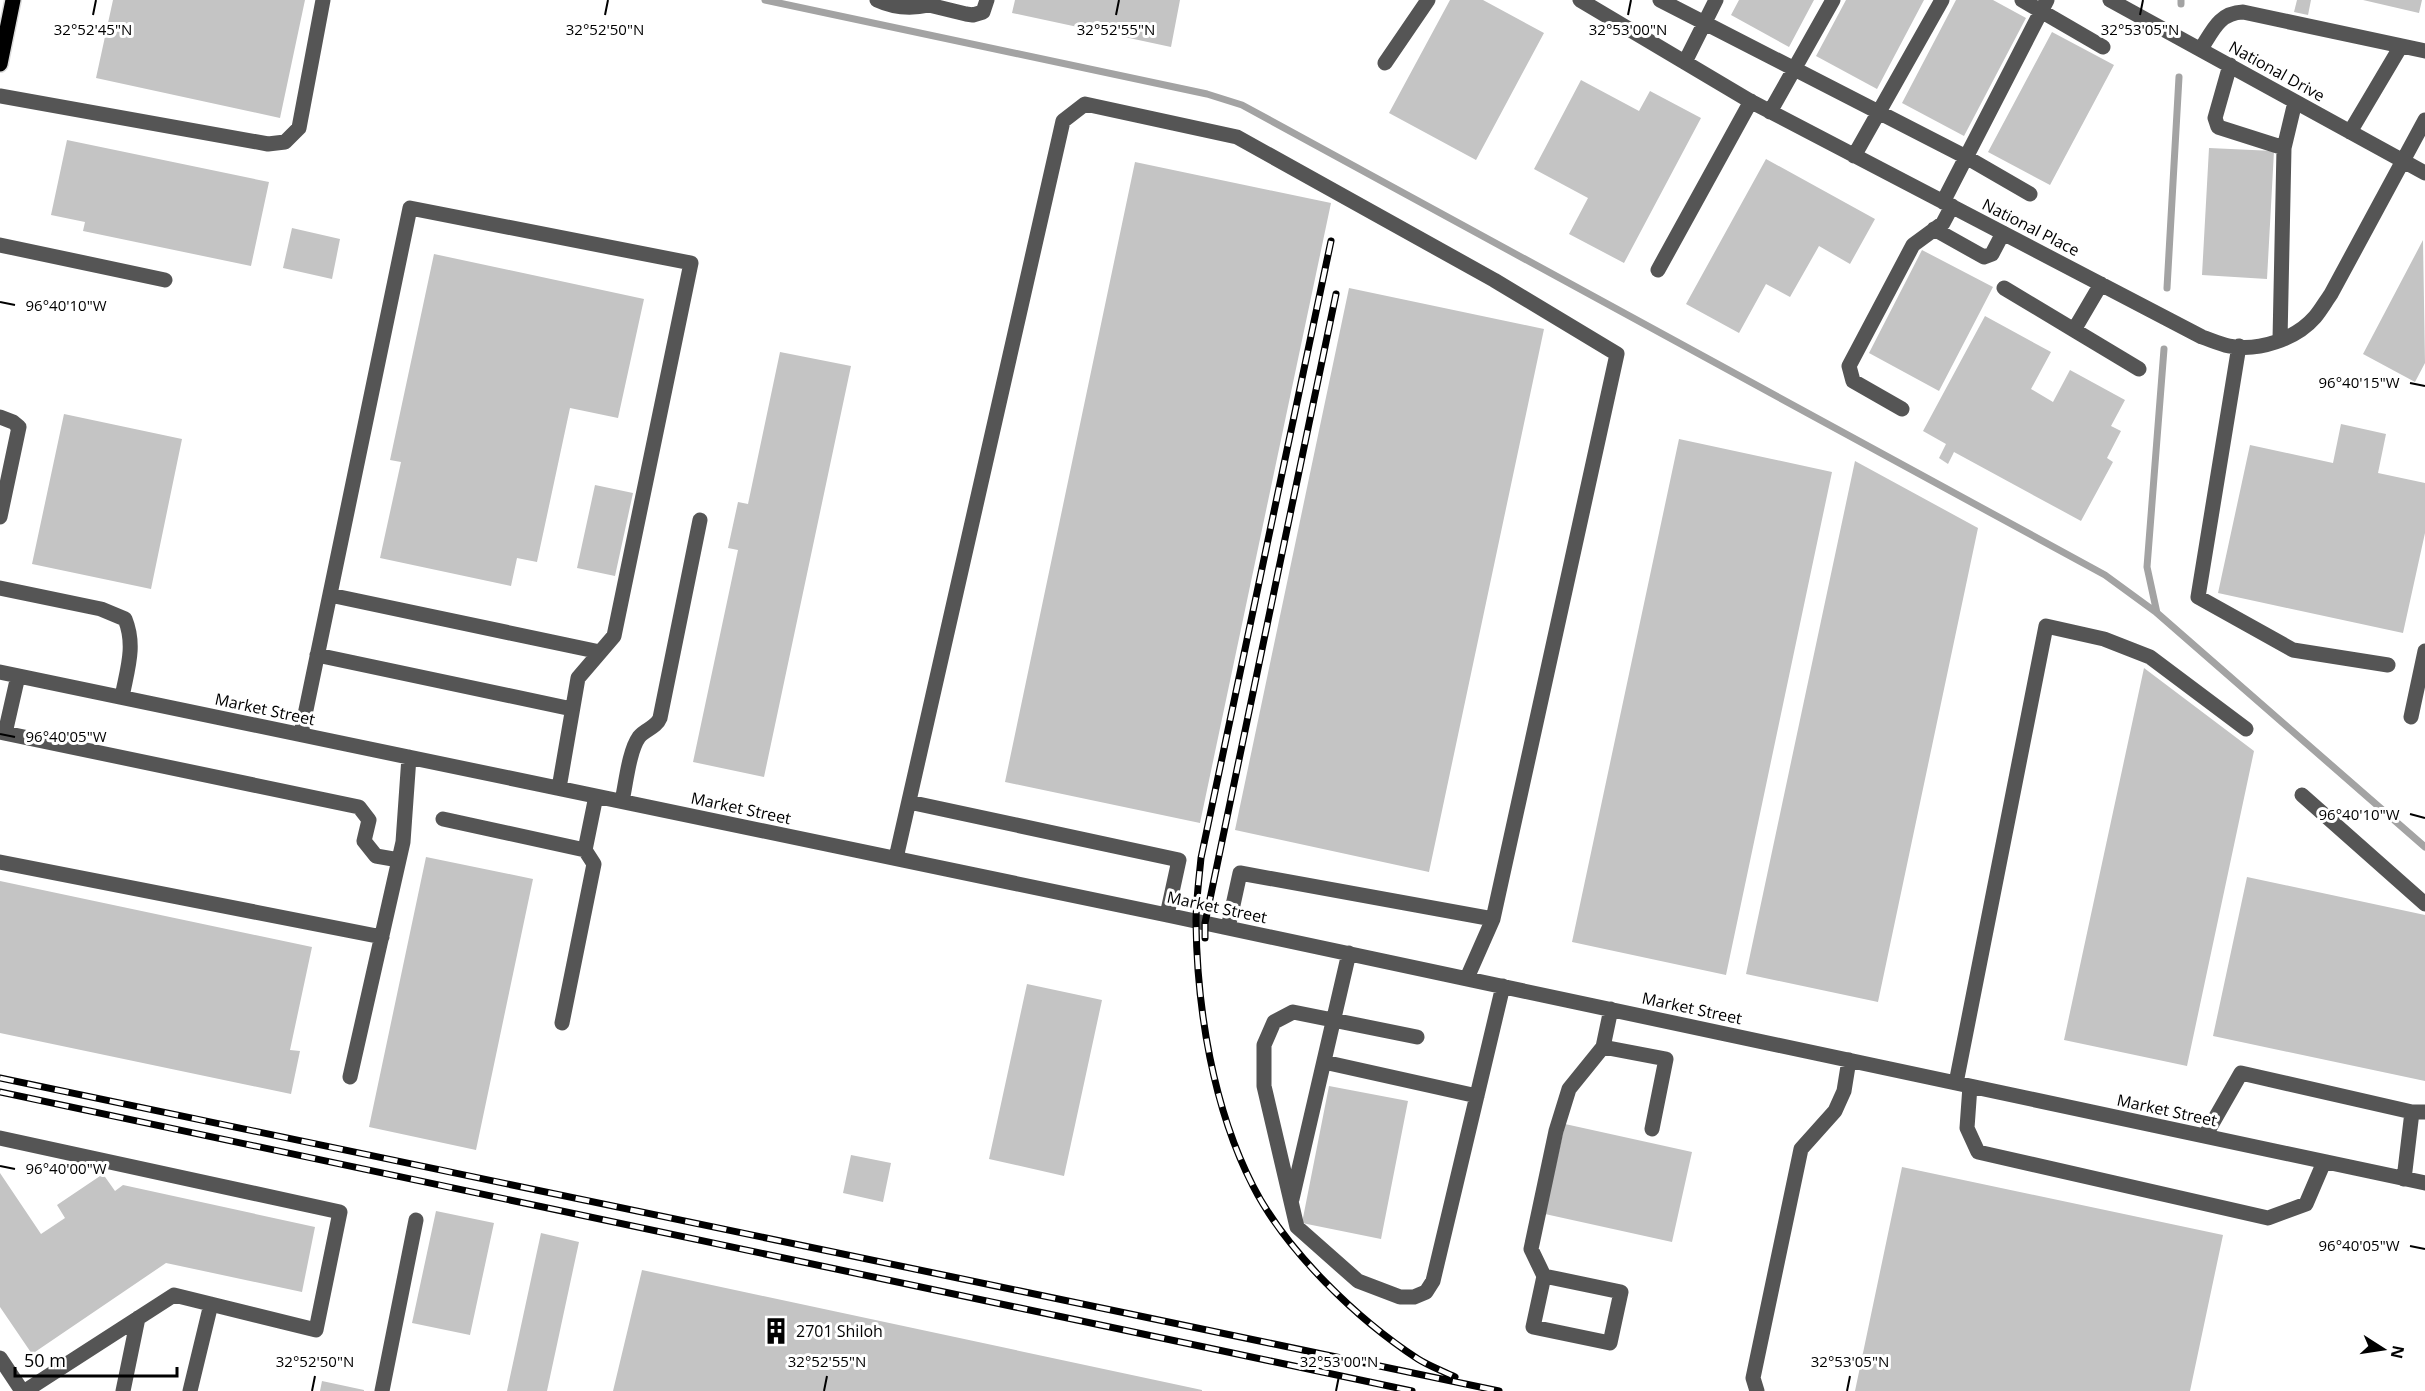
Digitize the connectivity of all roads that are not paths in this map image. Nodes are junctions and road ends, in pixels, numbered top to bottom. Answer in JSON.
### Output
{"nodes":[{"id":1,"x":13,"y":0,"type":"edge"},
{"id":2,"x":323,"y":0,"type":"edge"},
{"id":3,"x":877,"y":0,"type":"edge"},
{"id":4,"x":987,"y":0,"type":"edge"},
{"id":5,"x":1428,"y":0,"type":"edge"},
{"id":6,"x":1580,"y":0,"type":"edge"},
{"id":7,"x":1660,"y":0,"type":"edge"},
{"id":8,"x":1716,"y":0,"type":"edge"},
{"id":9,"x":1833,"y":0,"type":"edge"},
{"id":10,"x":1942,"y":0,"type":"edge"},
{"id":11,"x":2022,"y":0,"type":"edge"},
{"id":12,"x":2110,"y":0,"type":"edge"},
{"id":13,"x":929,"y":2,"type":"edge"},
{"id":14,"x":2044,"y":5,"type":"edge"},
{"id":15,"x":1705,"y":23,"type":"junction"},
{"id":16,"x":2401,"y":46,"type":"junction"},
{"id":17,"x":2103,"y":47,"type":"dead end"},
{"id":18,"x":2201,"y":49,"type":"junction"},
{"id":19,"x":2425,"y":51,"type":"edge"},
{"id":20,"x":1684,"y":62,"type":"junction"},
{"id":21,"x":1385,"y":63,"type":"dead end"},
{"id":22,"x":0,"y":64,"type":"edge"},
{"id":23,"x":2230,"y":65,"type":"junction"},
{"id":24,"x":1795,"y":69,"type":"junction"},
{"id":25,"x":0,"y":96,"type":"edge"},
{"id":26,"x":1751,"y":101,"type":"junction"},
{"id":27,"x":2295,"y":102,"type":"junction"},
{"id":28,"x":1770,"y":112,"type":"junction"},
{"id":29,"x":1879,"y":112,"type":"junction"},
{"id":30,"x":2425,"y":120,"type":"edge"},
{"id":31,"x":2350,"y":132,"type":"junction"},
{"id":32,"x":2284,"y":148,"type":"junction"},
{"id":33,"x":1854,"y":156,"type":"junction"},
{"id":34,"x":1966,"y":157,"type":"junction"},
{"id":35,"x":2403,"y":161,"type":"junction"},
{"id":36,"x":2425,"y":173,"type":"edge"},
{"id":37,"x":2030,"y":194,"type":"dead end"},
{"id":38,"x":1947,"y":204,"type":"junction"},
{"id":39,"x":1934,"y":229,"type":"junction"},
{"id":40,"x":2003,"y":233,"type":"junction"},
{"id":41,"x":0,"y":245,"type":"edge"},
{"id":42,"x":1658,"y":270,"type":"dead end"},
{"id":43,"x":165,"y":280,"type":"dead end"},
{"id":44,"x":2101,"y":284,"type":"junction"},
{"id":45,"x":2004,"y":288,"type":"dead end"},
{"id":46,"x":2074,"y":330,"type":"junction"},
{"id":47,"x":2280,"y":340,"type":"junction"},
{"id":48,"x":2240,"y":346,"type":"junction"},
{"id":49,"x":2139,"y":369,"type":"dead end"},
{"id":50,"x":1902,"y":409,"type":"dead end"},
{"id":51,"x":0,"y":417,"type":"edge"},
{"id":52,"x":0,"y":517,"type":"edge"},
{"id":53,"x":700,"y":520,"type":"dead end"},
{"id":54,"x":0,"y":588,"type":"edge"},
{"id":55,"x":330,"y":595,"type":"junction"},
{"id":56,"x":600,"y":651,"type":"junction"},
{"id":57,"x":2425,"y":651,"type":"edge"},
{"id":58,"x":317,"y":655,"type":"junction"},
{"id":59,"x":2388,"y":665,"type":"dead end"},
{"id":60,"x":0,"y":672,"type":"edge"},
{"id":61,"x":18,"y":676,"type":"junction"},
{"id":62,"x":122,"y":697,"type":"junction"},
{"id":63,"x":572,"y":709,"type":"junction"},
{"id":64,"x":2411,"y":717,"type":"dead end"},
{"id":65,"x":2246,"y":729,"type":"dead end"},
{"id":66,"x":2,"y":733,"type":"edge"},
{"id":67,"x":301,"y":734,"type":"junction"},
{"id":68,"x":409,"y":757,"type":"junction"},
{"id":69,"x":559,"y":788,"type":"junction"},
{"id":70,"x":2302,"y":795,"type":"dead end"},
{"id":71,"x":596,"y":796,"type":"junction"},
{"id":72,"x":622,"y":801,"type":"junction"},
{"id":73,"x":909,"y":802,"type":"junction"},
{"id":74,"x":443,"y":819,"type":"dead end"},
{"id":75,"x":585,"y":850,"type":"junction"},
{"id":76,"x":896,"y":858,"type":"junction"},
{"id":77,"x":399,"y":860,"type":"junction"},
{"id":78,"x":0,"y":862,"type":"edge"},
{"id":79,"x":2425,"y":904,"type":"edge"},
{"id":80,"x":1167,"y":915,"type":"junction"},
{"id":81,"x":1493,"y":919,"type":"junction"},
{"id":82,"x":1228,"y":928,"type":"junction"},
{"id":83,"x":382,"y":937,"type":"junction"},
{"id":84,"x":1349,"y":953,"type":"junction"},
{"id":85,"x":1467,"y":978,"type":"junction"},
{"id":86,"x":1503,"y":986,"type":"junction"},
{"id":87,"x":1611,"y":1009,"type":"junction"},
{"id":88,"x":1334,"y":1020,"type":"junction"},
{"id":89,"x":562,"y":1023,"type":"dead end"},
{"id":90,"x":1417,"y":1037,"type":"dead end"},
{"id":91,"x":1604,"y":1047,"type":"junction"},
{"id":92,"x":1849,"y":1060,"type":"junction"},
{"id":93,"x":1324,"y":1062,"type":"junction"},
{"id":94,"x":350,"y":1077,"type":"dead end"},
{"id":95,"x":1963,"y":1084,"type":"junction"},
{"id":96,"x":1477,"y":1096,"type":"junction"},
{"id":97,"x":2419,"y":1112,"type":"edge"},
{"id":98,"x":1652,"y":1129,"type":"dead end"},
{"id":99,"x":2205,"y":1136,"type":"junction"},
{"id":100,"x":0,"y":1138,"type":"edge"},
{"id":101,"x":2324,"y":1162,"type":"junction"},
{"id":102,"x":2404,"y":1179,"type":"junction"},
{"id":103,"x":2425,"y":1183,"type":"edge"},
{"id":104,"x":1291,"y":1202,"type":"junction"},
{"id":105,"x":416,"y":1220,"type":"dead end"},
{"id":106,"x":1544,"y":1276,"type":"junction"},
{"id":107,"x":211,"y":1304,"type":"junction"},
{"id":108,"x":138,"y":1318,"type":"junction"},
{"id":109,"x":0,"y":1358,"type":"edge"},
{"id":110,"x":9,"y":1372,"type":"junction"},
{"id":111,"x":4,"y":1391,"type":"edge"},
{"id":112,"x":24,"y":1391,"type":"edge"},
{"id":113,"x":123,"y":1391,"type":"edge"},
{"id":114,"x":190,"y":1391,"type":"edge"},
{"id":115,"x":382,"y":1391,"type":"edge"},
{"id":116,"x":1757,"y":1391,"type":"edge"}],
"edges":[{"from":1,"to":22,"type":"main road"},
{"from":2,"to":25,"type":"street"},
{"from":3,"to":13,"type":"street"},
{"from":4,"to":13,"type":"street"},
{"from":5,"to":21,"type":"street"},
{"from":6,"to":20,"type":"street","name":"National Place"},
{"from":7,"to":15,"type":"street"},
{"from":8,"to":15,"type":"street"},
{"from":9,"to":24,"type":"street"},
{"from":10,"to":29,"type":"street"},
{"from":11,"to":14,"type":"street"},
{"from":12,"to":18,"type":"street","name":"National Drive"},
{"from":14,"to":17,"type":"street"},
{"from":14,"to":34,"type":"street"},
{"from":15,"to":20,"type":"street"},
{"from":15,"to":24,"type":"street"},
{"from":16,"to":18,"type":"street"},
{"from":16,"to":19,"type":"street"},
{"from":16,"to":31,"type":"street"},
{"from":18,"to":23,"type":"street","name":"National Drive"},
{"from":20,"to":26,"type":"street","name":"National Place"},
{"from":23,"to":27,"type":"street","name":"National Drive"},
{"from":23,"to":32,"type":"street"},
{"from":24,"to":28,"type":"street"},
{"from":24,"to":29,"type":"street"},
{"from":26,"to":28,"type":"street","name":"National Place"},
{"from":26,"to":42,"type":"street"},
{"from":27,"to":31,"type":"street","name":"National Drive"},
{"from":27,"to":32,"type":"street"},
{"from":28,"to":33,"type":"street","name":"National Place"},
{"from":29,"to":33,"type":"street"},
{"from":29,"to":34,"type":"street"},
{"from":30,"to":35,"type":"street","name":"National Place"},
{"from":31,"to":35,"type":"street","name":"National Drive"},
{"from":32,"to":47,"type":"street"},
{"from":33,"to":38,"type":"street","name":"National Place"},
{"from":34,"to":37,"type":"street"},
{"from":34,"to":38,"type":"street"},
{"from":35,"to":36,"type":"street","name":"National Drive"},
{"from":35,"to":47,"type":"street","name":"National Place"},
{"from":38,"to":39,"type":"street"},
{"from":38,"to":40,"type":"street","name":"National Place"},
{"from":39,"to":40,"type":"street"},
{"from":39,"to":50,"type":"street"},
{"from":40,"to":44,"type":"street","name":"National Place"},
{"from":41,"to":43,"type":"street"},
{"from":44,"to":46,"type":"street"},
{"from":44,"to":48,"type":"street","name":"National Place"},
{"from":45,"to":46,"type":"street"},
{"from":46,"to":49,"type":"street"},
{"from":47,"to":48,"type":"street","name":"National Place"},
{"from":48,"to":59,"type":"street"},
{"from":51,"to":52,"type":"street"},
{"from":53,"to":72,"type":"street"},
{"from":54,"to":62,"type":"street"},
{"from":55,"to":56,"type":"street"},
{"from":55,"to":56,"type":"street"},
{"from":55,"to":58,"type":"street"},
{"from":56,"to":63,"type":"street"},
{"from":57,"to":64,"type":"street"},
{"from":58,"to":63,"type":"street"},
{"from":58,"to":67,"type":"street"},
{"from":60,"to":61,"type":"street","name":"Market Street"},
{"from":61,"to":62,"type":"street","name":"Market Street"},
{"from":61,"to":66,"type":"street"},
{"from":62,"to":67,"type":"street","name":"Market Street"},
{"from":63,"to":69,"type":"street"},
{"from":65,"to":95,"type":"street"},
{"from":66,"to":77,"type":"street"},
{"from":67,"to":68,"type":"street","name":"Market Street"},
{"from":68,"to":69,"type":"street","name":"Market Street"},
{"from":68,"to":77,"type":"street"},
{"from":69,"to":71,"type":"street","name":"Market Street"},
{"from":70,"to":79,"type":"street"},
{"from":71,"to":72,"type":"street","name":"Market Street"},
{"from":71,"to":75,"type":"street"},
{"from":72,"to":76,"type":"street","name":"Market Street"},
{"from":73,"to":76,"type":"street"},
{"from":73,"to":80,"type":"street"},
{"from":73,"to":81,"type":"street"},
{"from":74,"to":75,"type":"street"},
{"from":75,"to":89,"type":"street"},
{"from":76,"to":80,"type":"street","name":"Market Street"},
{"from":77,"to":83,"type":"street"},
{"from":78,"to":83,"type":"street"},
{"from":80,"to":82,"type":"street","name":"Market Street"},
{"from":81,"to":82,"type":"street"},
{"from":81,"to":85,"type":"street"},
{"from":82,"to":84,"type":"street","name":"Market Street"},
{"from":83,"to":94,"type":"street"},
{"from":84,"to":85,"type":"street","name":"Market Street"},
{"from":84,"to":88,"type":"street"},
{"from":85,"to":86,"type":"street","name":"Market Street"},
{"from":86,"to":87,"type":"street","name":"Market Street"},
{"from":86,"to":96,"type":"street"},
{"from":87,"to":91,"type":"street"},
{"from":87,"to":92,"type":"street","name":"Market Street"},
{"from":88,"to":90,"type":"street"},
{"from":88,"to":93,"type":"street"},
{"from":88,"to":104,"type":"street"},
{"from":91,"to":98,"type":"street"},
{"from":91,"to":106,"type":"street"},
{"from":92,"to":95,"type":"street","name":"Market Street"},
{"from":92,"to":116,"type":"street"},
{"from":93,"to":96,"type":"street"},
{"from":93,"to":104,"type":"street"},
{"from":95,"to":99,"type":"street","name":"Market Street"},
{"from":95,"to":101,"type":"street"},
{"from":96,"to":104,"type":"street"},
{"from":97,"to":99,"type":"street"},
{"from":97,"to":102,"type":"street"},
{"from":99,"to":101,"type":"street","name":"Market Street"},
{"from":100,"to":107,"type":"street"},
{"from":101,"to":102,"type":"street","name":"Market Street"},
{"from":102,"to":103,"type":"street","name":"Market Street"},
{"from":105,"to":115,"type":"street"},
{"from":106,"to":106,"type":"street"},
{"from":107,"to":108,"type":"street"},
{"from":107,"to":114,"type":"street"},
{"from":108,"to":112,"type":"street"},
{"from":108,"to":113,"type":"street"},
{"from":109,"to":110,"type":"street"},
{"from":110,"to":111,"type":"street"},
{"from":110,"to":112,"type":"street"}]}
